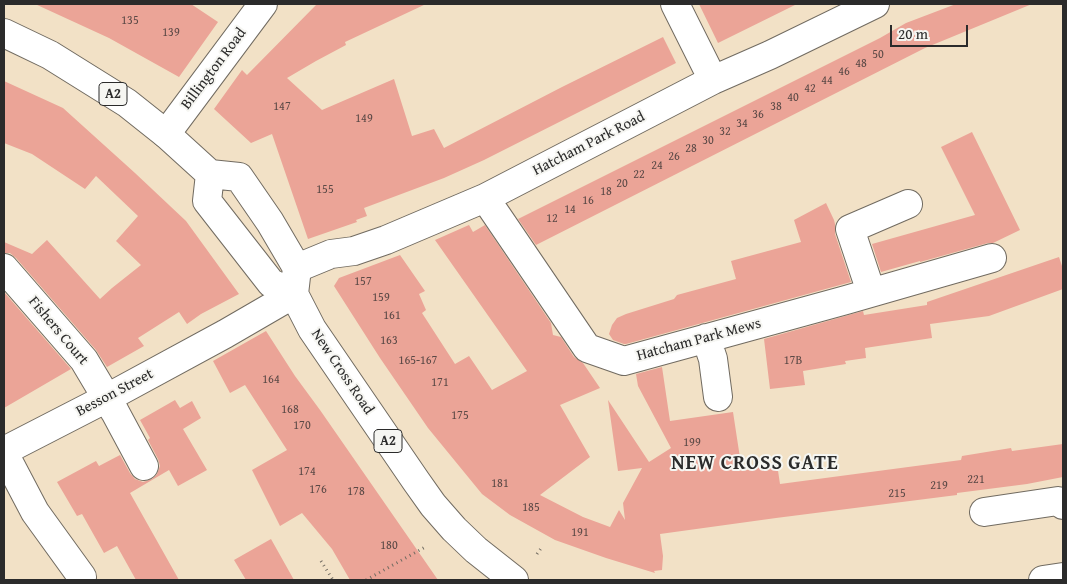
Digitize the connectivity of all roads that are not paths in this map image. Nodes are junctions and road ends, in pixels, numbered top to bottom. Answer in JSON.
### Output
{"nodes":[{"id":1,"x":263,"y":4,"type":"edge"},
{"id":2,"x":675,"y":4,"type":"edge"},
{"id":3,"x":875,"y":4,"type":"edge"},
{"id":4,"x":4,"y":32,"type":"edge"},
{"id":5,"x":713,"y":80,"type":"junction"},
{"id":6,"x":166,"y":134,"type":"junction"},
{"id":7,"x":210,"y":174,"type":"junction"},
{"id":8,"x":485,"y":198,"type":"junction"},
{"id":9,"x":908,"y":204,"type":"dead end"},
{"id":10,"x":992,"y":258,"type":"dead end"},
{"id":11,"x":4,"y":268,"type":"edge"},
{"id":12,"x":296,"y":281,"type":"junction"},
{"id":13,"x":871,"y":292,"type":"junction"},
{"id":14,"x":706,"y":338,"type":"junction"},
{"id":15,"x":718,"y":397,"type":"dead end"},
{"id":16,"x":107,"y":398,"type":"junction"},
{"id":17,"x":4,"y":452,"type":"edge"},
{"id":18,"x":144,"y":466,"type":"dead end"},
{"id":19,"x":1063,"y":505,"type":"edge"},
{"id":20,"x":984,"y":512,"type":"dead end"},
{"id":21,"x":82,"y":577,"type":"dead end"},
{"id":22,"x":1063,"y":577,"type":"edge"},
{"id":23,"x":514,"y":580,"type":"edge"},
{"id":24,"x":1043,"y":580,"type":"edge"}],
"edges":[{"from":1,"to":6,"type":"main road","name":"Billington Road"},
{"from":2,"to":5,"type":"main road"},
{"from":3,"to":5,"type":"main road","name":"Hatcham Park Road"},
{"from":4,"to":6,"type":"main road","number":"A2"},
{"from":5,"to":8,"type":"main road","name":"Hatcham Park Road"},
{"from":6,"to":7,"type":"main road","number":"A2"},
{"from":7,"to":12,"type":"main road","name":"New Cross Road","number":"A2"},
{"from":7,"to":12,"type":"main road"},
{"from":8,"to":12,"type":"main road","name":"Hatcham Park Road"},
{"from":8,"to":14,"type":"main road","name":"Hatcham Park Mews"},
{"from":9,"to":13,"type":"main road"},
{"from":10,"to":13,"type":"main road","name":"Hatcham Park Mews"},
{"from":11,"to":16,"type":"main road","name":"Fishers Court"},
{"from":12,"to":16,"type":"main road","name":"Besson Street"},
{"from":12,"to":23,"type":"main road","name":"New Cross Road","number":"A2"},
{"from":13,"to":14,"type":"main road","name":"Hatcham Park Mews"},
{"from":14,"to":15,"type":"main road"},
{"from":16,"to":17,"type":"main road","name":"Besson Street"},
{"from":16,"to":18,"type":"main road","name":"Fishers Court"},
{"from":17,"to":21,"type":"main road"},
{"from":19,"to":20,"type":"main road"},
{"from":22,"to":24,"type":"main road"}]}
